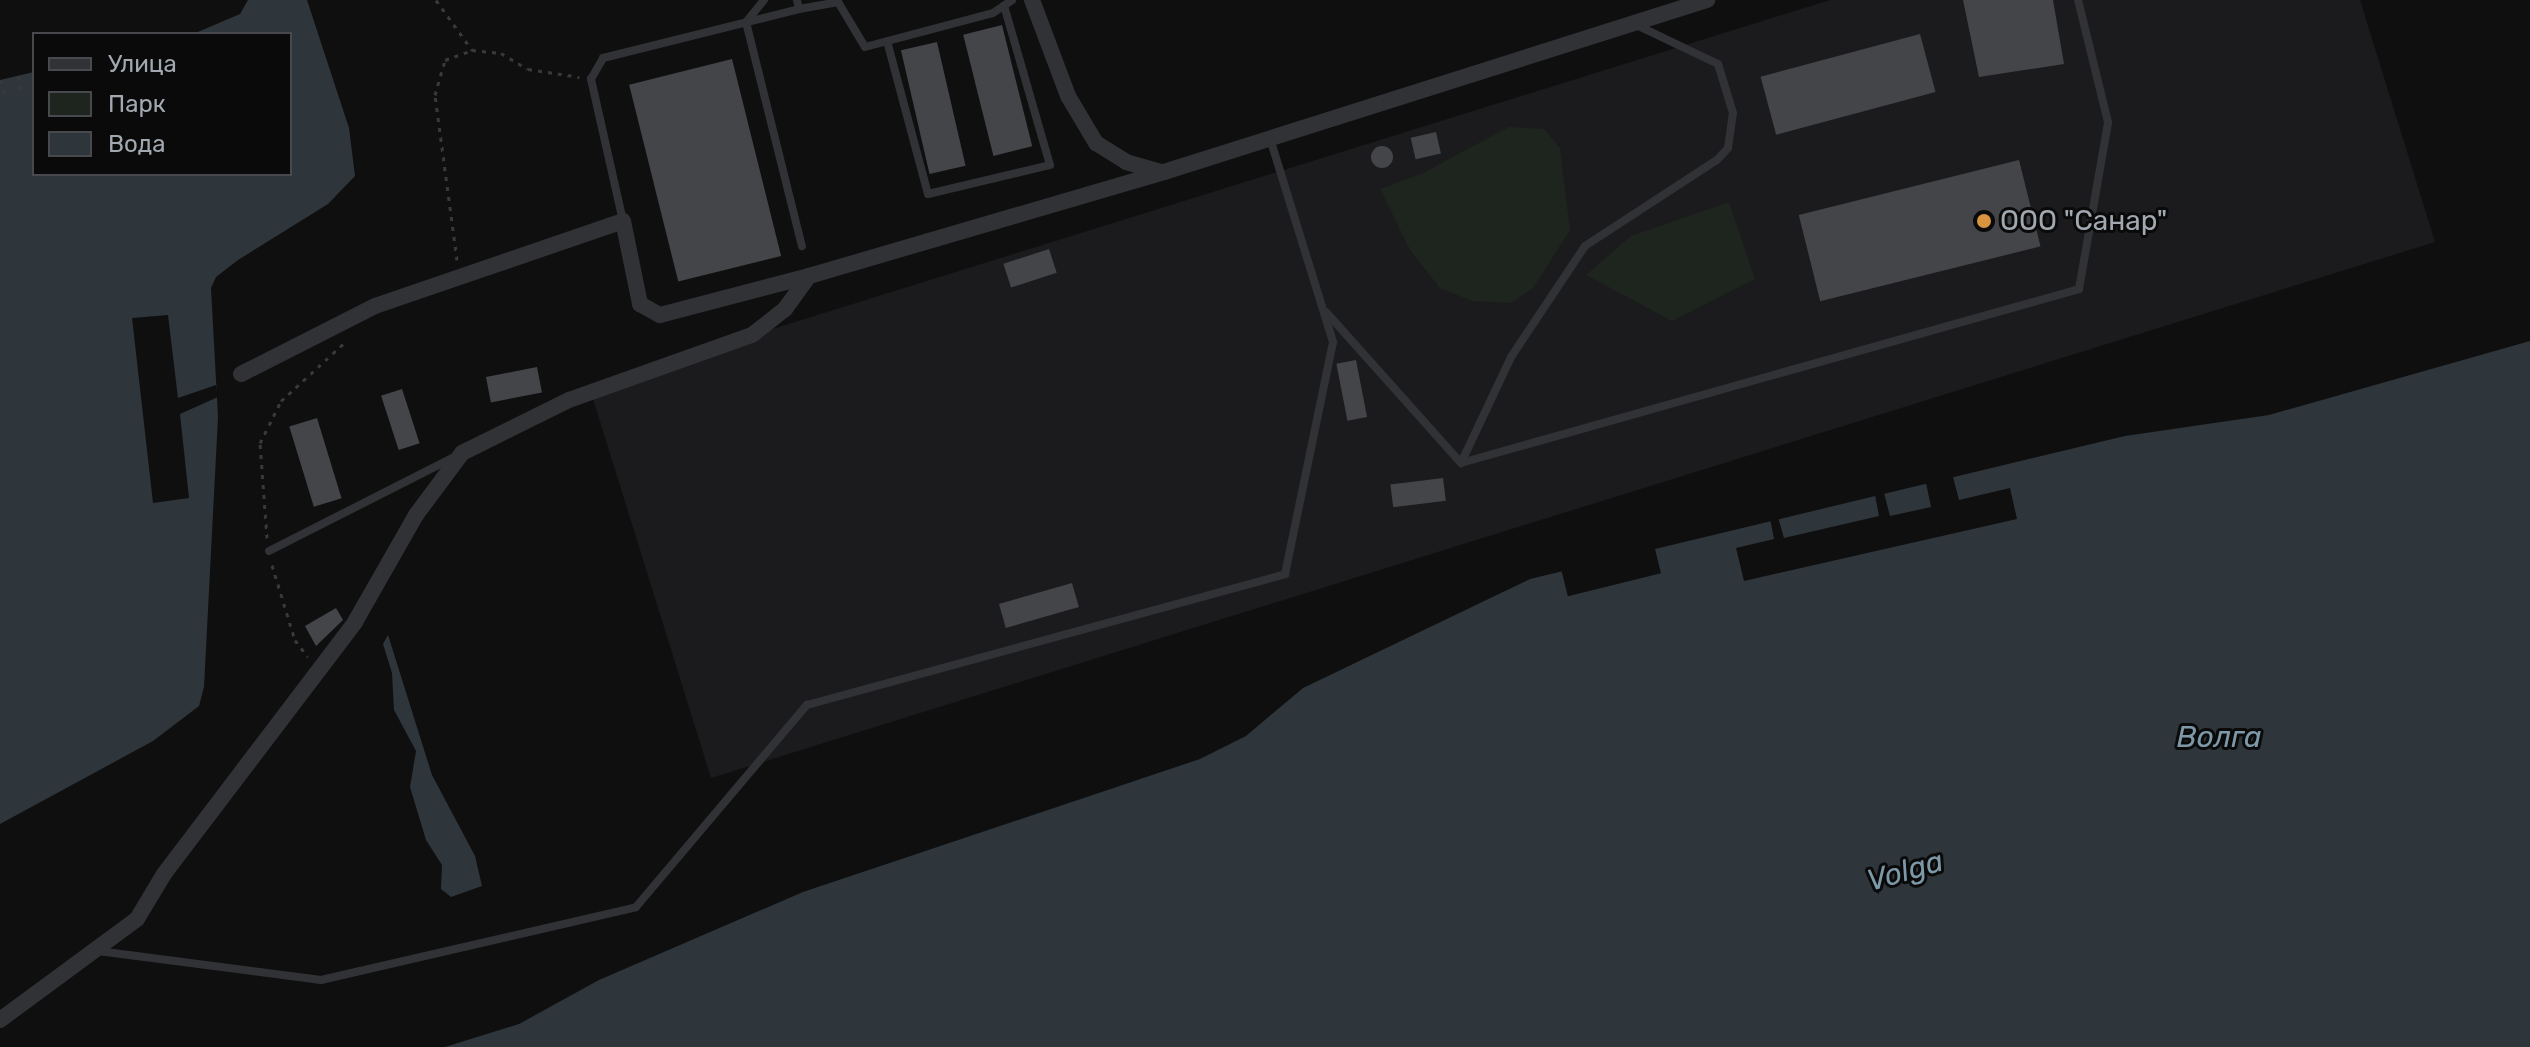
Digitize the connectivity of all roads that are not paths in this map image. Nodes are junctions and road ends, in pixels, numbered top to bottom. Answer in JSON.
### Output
{"nodes":[{"id":1,"x":764,"y":0,"type":"edge"},
{"id":2,"x":1032,"y":0,"type":"edge"},
{"id":3,"x":1707,"y":0,"type":"edge"},
{"id":4,"x":2078,"y":0,"type":"edge"},
{"id":5,"x":1008,"y":3,"type":"edge"},
{"id":6,"x":798,"y":5,"type":"edge"},
{"id":7,"x":746,"y":22,"type":"junction"},
{"id":8,"x":1633,"y":24,"type":"junction"},
{"id":9,"x":887,"y":41,"type":"junction"},
{"id":10,"x":1270,"y":139,"type":"junction"},
{"id":11,"x":1164,"y":172,"type":"junction"},
{"id":12,"x":623,"y":221,"type":"junction"},
{"id":13,"x":802,"y":246,"type":"dead end"},
{"id":14,"x":809,"y":276,"type":"junction"},
{"id":15,"x":1322,"y":308,"type":"junction"},
{"id":16,"x":241,"y":374,"type":"dead end"},
{"id":17,"x":462,"y":453,"type":"junction"},
{"id":18,"x":1461,"y":463,"type":"junction"},
{"id":19,"x":269,"y":551,"type":"road end"},
{"id":20,"x":95,"y":950,"type":"junction"},
{"id":21,"x":0,"y":1020,"type":"edge"}],
"edges":[{"from":1,"to":7,"type":"lane"},
{"from":2,"to":11,"type":"street"},
{"from":3,"to":8,"type":"street"},
{"from":4,"to":18,"type":"lane"},
{"from":5,"to":9,"type":"lane"},
{"from":5,"to":9,"type":"lane"},
{"from":6,"to":7,"type":"lane"},
{"from":6,"to":9,"type":"lane"},
{"from":7,"to":12,"type":"lane"},
{"from":7,"to":13,"type":"lane"},
{"from":8,"to":10,"type":"street"},
{"from":8,"to":18,"type":"lane"},
{"from":10,"to":11,"type":"street"},
{"from":10,"to":15,"type":"lane"},
{"from":11,"to":14,"type":"street"},
{"from":12,"to":14,"type":"street"},
{"from":12,"to":16,"type":"street"},
{"from":14,"to":17,"type":"street"},
{"from":15,"to":18,"type":"lane"},
{"from":15,"to":20,"type":"lane"},
{"from":17,"to":19,"type":"lane"},
{"from":17,"to":20,"type":"street"},
{"from":20,"to":21,"type":"street"}]}
